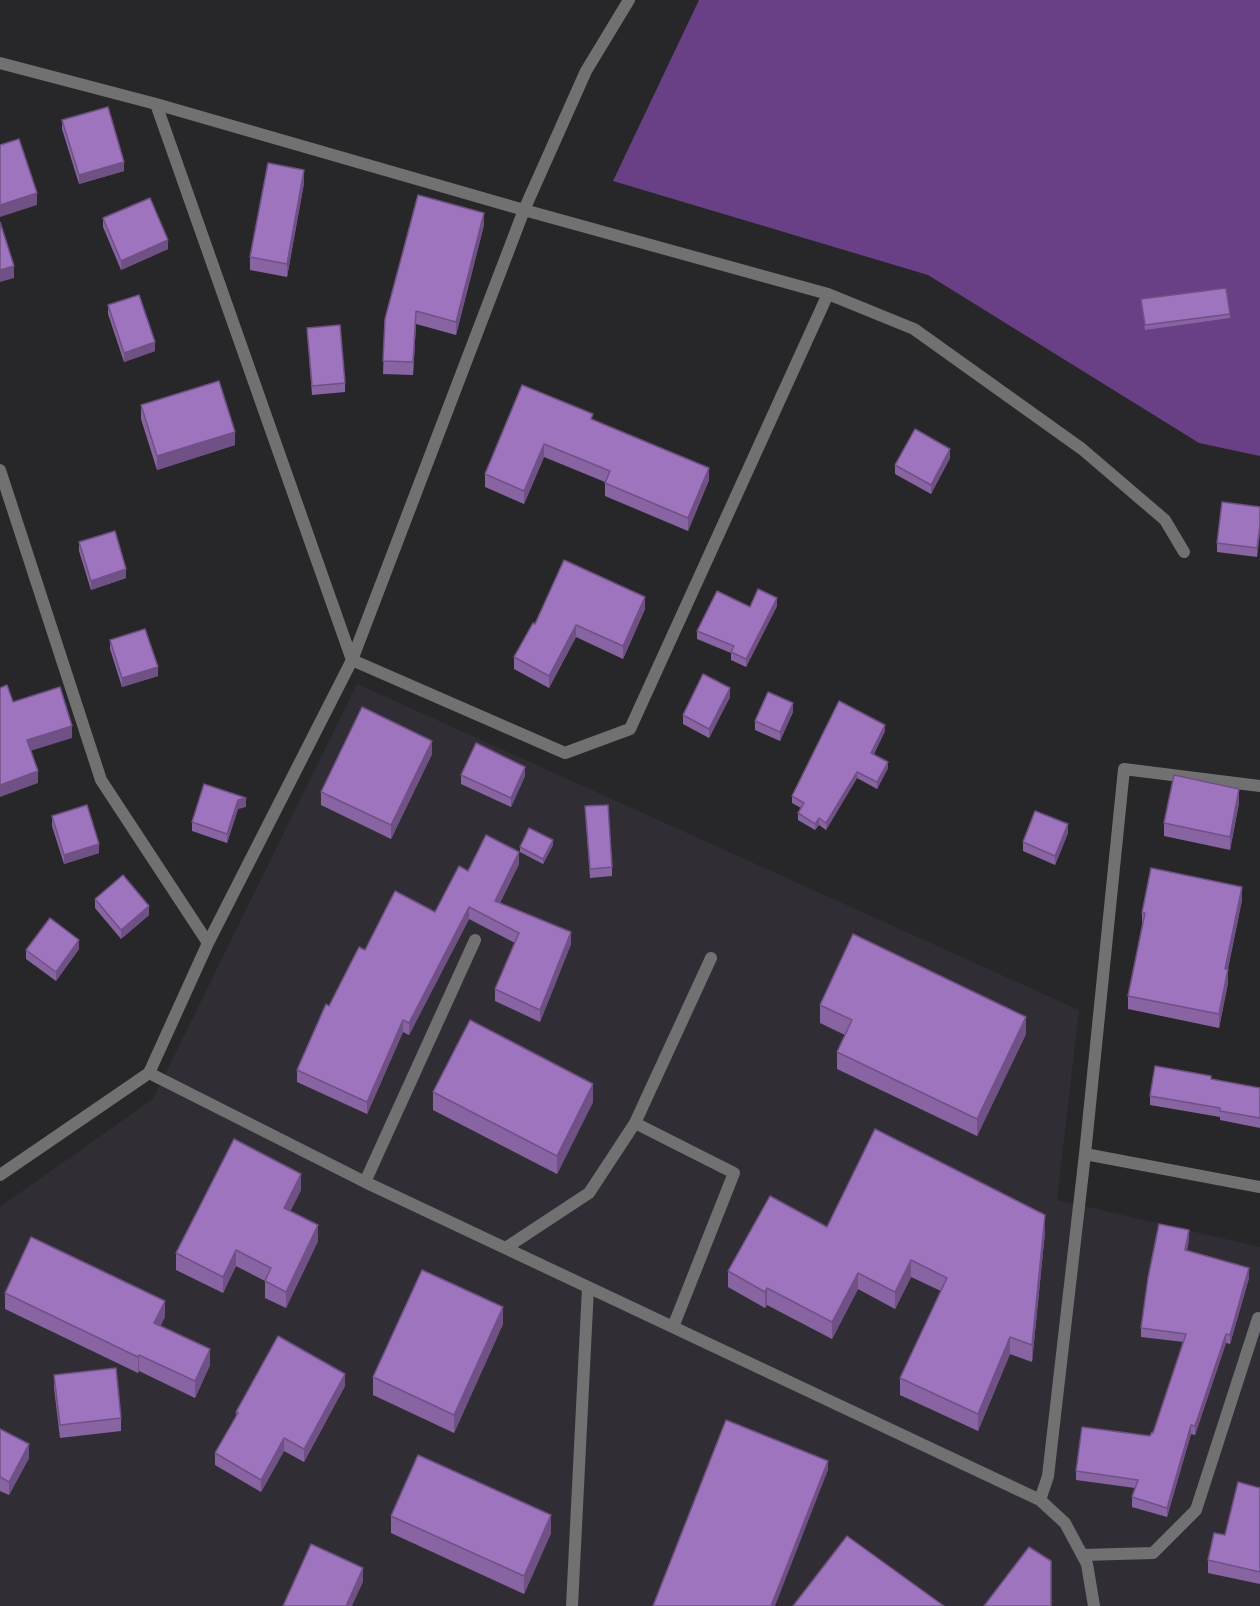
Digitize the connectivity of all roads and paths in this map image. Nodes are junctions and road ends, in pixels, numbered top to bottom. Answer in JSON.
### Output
{"nodes":[{"id":1,"x":630,"y":0,"type":"edge"},
{"id":2,"x":0,"y":63,"type":"edge"},
{"id":3,"x":156,"y":104,"type":"junction"},
{"id":4,"x":524,"y":210,"type":"junction"},
{"id":5,"x":828,"y":294,"type":"junction"},
{"id":6,"x":0,"y":470,"type":"edge"},
{"id":7,"x":1184,"y":552,"type":"dead end"},
{"id":8,"x":352,"y":660,"type":"junction"},
{"id":9,"x":1260,"y":786,"type":"edge"},
{"id":10,"x":475,"y":940,"type":"dead end"},
{"id":11,"x":208,"y":943,"type":"junction"},
{"id":12,"x":711,"y":958,"type":"dead end"},
{"id":13,"x":149,"y":1073,"type":"junction"},
{"id":14,"x":635,"y":1123,"type":"junction"},
{"id":15,"x":1085,"y":1154,"type":"junction"},
{"id":16,"x":0,"y":1175,"type":"edge"},
{"id":17,"x":365,"y":1182,"type":"junction"},
{"id":18,"x":1260,"y":1187,"type":"edge"},
{"id":19,"x":507,"y":1247,"type":"junction"},
{"id":20,"x":588,"y":1288,"type":"junction"},
{"id":21,"x":1258,"y":1318,"type":"dead end"},
{"id":22,"x":673,"y":1328,"type":"junction"},
{"id":23,"x":1040,"y":1500,"type":"junction"},
{"id":24,"x":1082,"y":1555,"type":"junction"},
{"id":25,"x":572,"y":1606,"type":"edge"},
{"id":26,"x":1094,"y":1606,"type":"edge"}],
"edges":[{"from":1,"to":4,"type":"street"},
{"from":2,"to":3,"type":"street"},
{"from":3,"to":4,"type":"street"},
{"from":3,"to":8,"type":"street"},
{"from":4,"to":5,"type":"street"},
{"from":4,"to":8,"type":"street"},
{"from":5,"to":7,"type":"street"},
{"from":5,"to":8,"type":"street"},
{"from":6,"to":11,"type":"street"},
{"from":8,"to":11,"type":"street"},
{"from":9,"to":15,"type":"street"},
{"from":10,"to":17,"type":"street"},
{"from":11,"to":13,"type":"street"},
{"from":12,"to":14,"type":"street"},
{"from":13,"to":16,"type":"street"},
{"from":13,"to":17,"type":"street"},
{"from":14,"to":19,"type":"street"},
{"from":14,"to":22,"type":"street"},
{"from":15,"to":18,"type":"street"},
{"from":15,"to":23,"type":"street"},
{"from":17,"to":19,"type":"street"},
{"from":19,"to":20,"type":"street"},
{"from":20,"to":22,"type":"street"},
{"from":20,"to":25,"type":"street"},
{"from":21,"to":24,"type":"street"},
{"from":22,"to":23,"type":"street"},
{"from":23,"to":24,"type":"street"},
{"from":24,"to":26,"type":"street"}]}
